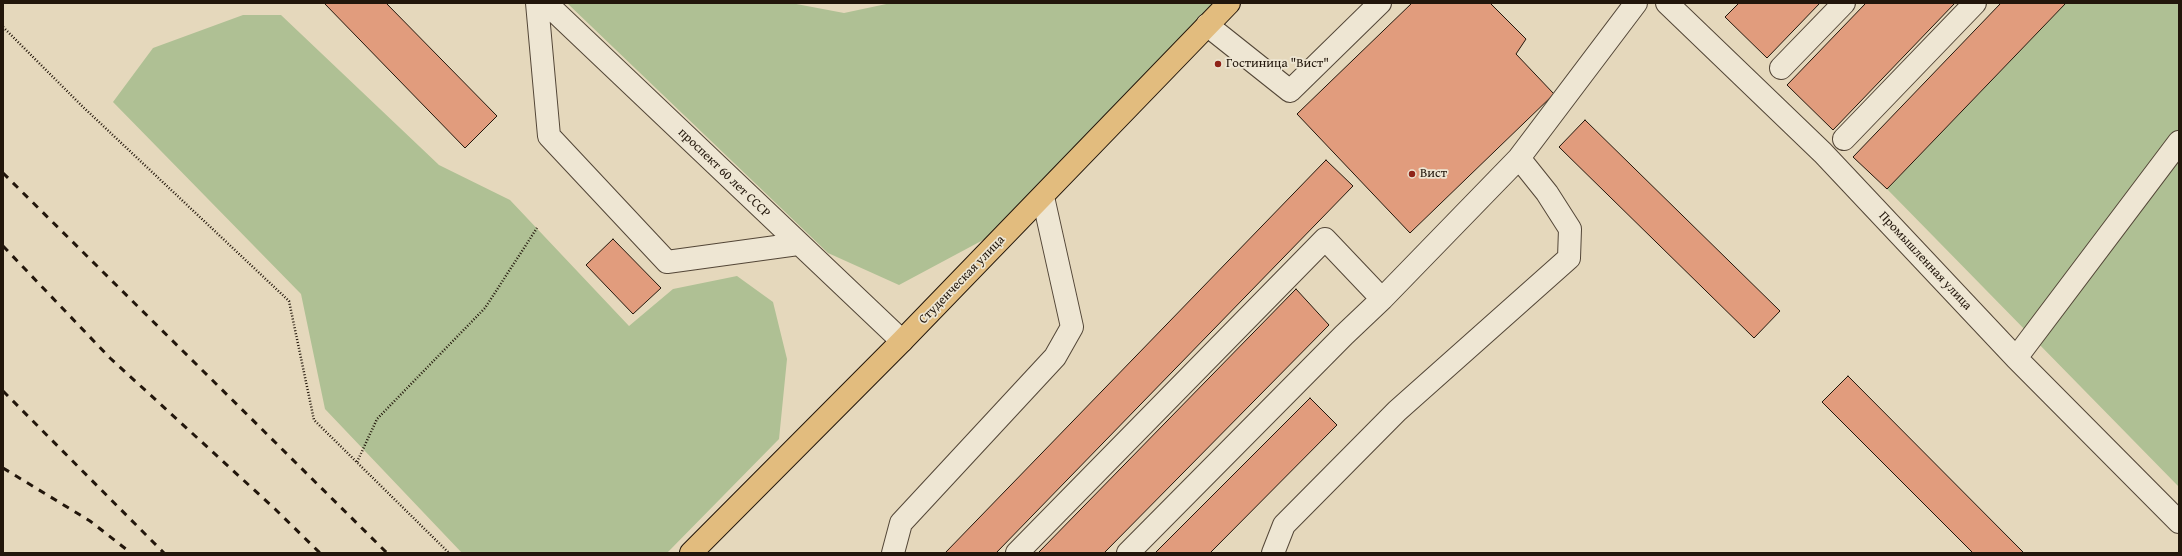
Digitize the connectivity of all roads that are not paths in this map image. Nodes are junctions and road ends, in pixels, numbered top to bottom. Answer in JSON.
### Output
{"nodes":[{"id":1,"x":537,"y":3,"type":"edge"},
{"id":2,"x":546,"y":3,"type":"edge"},
{"id":3,"x":1230,"y":3,"type":"edge"},
{"id":4,"x":1380,"y":3,"type":"edge"},
{"id":5,"x":1636,"y":3,"type":"edge"},
{"id":6,"x":1667,"y":3,"type":"edge"},
{"id":7,"x":1844,"y":3,"type":"edge"},
{"id":8,"x":1975,"y":3,"type":"edge"},
{"id":9,"x":1207,"y":25,"type":"junction"},
{"id":10,"x":1781,"y":68,"type":"dead end"},
{"id":11,"x":1844,"y":139,"type":"dead end"},
{"id":12,"x":2179,"y":142,"type":"edge"},
{"id":13,"x":1519,"y":158,"type":"junction"},
{"id":14,"x":1043,"y":197,"type":"junction"},
{"id":15,"x":798,"y":244,"type":"junction"},
{"id":16,"x":1382,"y":300,"type":"junction"},
{"id":17,"x":902,"y":341,"type":"junction"},
{"id":18,"x":2016,"y":358,"type":"junction"},
{"id":19,"x":2179,"y":522,"type":"edge"},
{"id":20,"x":691,"y":553,"type":"edge"},
{"id":21,"x":893,"y":553,"type":"edge"},
{"id":22,"x":1018,"y":553,"type":"edge"},
{"id":23,"x":1128,"y":553,"type":"edge"},
{"id":24,"x":1273,"y":553,"type":"edge"}],
"edges":[{"from":1,"to":15,"type":"street"},
{"from":2,"to":15,"type":"street","name":"проспект 60 лет СССР"},
{"from":3,"to":9,"type":"main road","name":"Студенческая улица"},
{"from":4,"to":9,"type":"street"},
{"from":5,"to":13,"type":"street"},
{"from":6,"to":18,"type":"street","name":"Промышленная улица"},
{"from":7,"to":10,"type":"street"},
{"from":8,"to":11,"type":"street"},
{"from":9,"to":14,"type":"main road","name":"Студенческая улица"},
{"from":12,"to":18,"type":"street"},
{"from":13,"to":16,"type":"street"},
{"from":13,"to":24,"type":"street"},
{"from":14,"to":17,"type":"main road","name":"Студенческая улица"},
{"from":14,"to":21,"type":"street"},
{"from":15,"to":17,"type":"street","name":"проспект 60 лет СССР"},
{"from":16,"to":22,"type":"street"},
{"from":16,"to":23,"type":"street"},
{"from":17,"to":20,"type":"main road","name":"Студенческая улица"},
{"from":18,"to":19,"type":"street","name":"Промышленная улица"}]}
